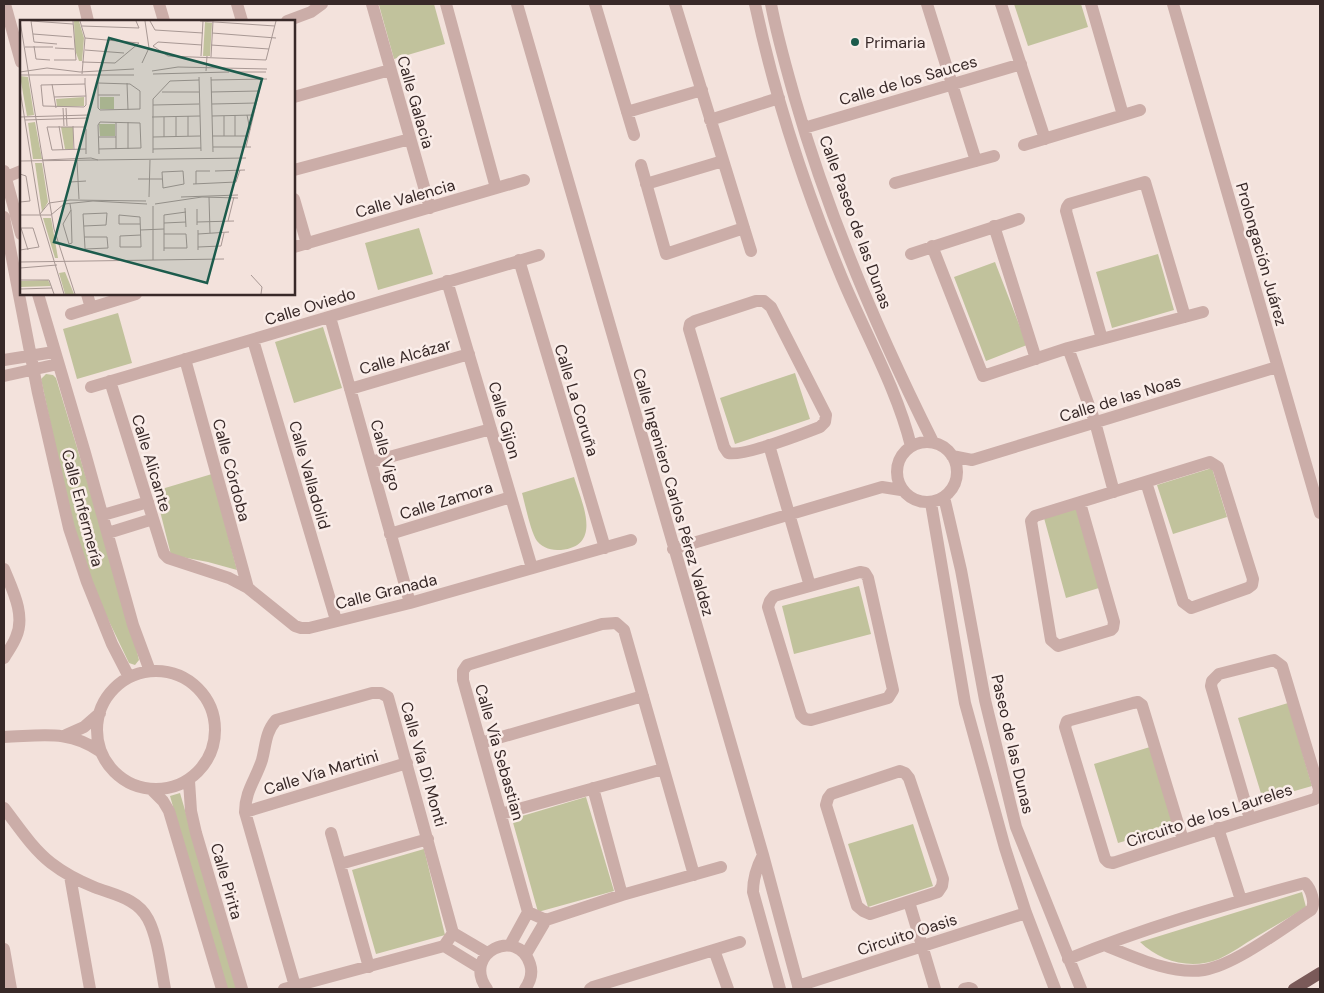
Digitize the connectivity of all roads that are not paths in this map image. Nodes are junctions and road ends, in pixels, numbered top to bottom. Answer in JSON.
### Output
{"nodes":[{"id":1,"x":5,"y":4,"type":"edge"},
{"id":2,"x":84,"y":4,"type":"edge"},
{"id":3,"x":160,"y":4,"type":"edge"},
{"id":4,"x":237,"y":4,"type":"edge"},
{"id":5,"x":322,"y":4,"type":"edge"},
{"id":6,"x":372,"y":4,"type":"edge"},
{"id":7,"x":446,"y":4,"type":"edge"},
{"id":8,"x":517,"y":4,"type":"edge"},
{"id":9,"x":594,"y":4,"type":"edge"},
{"id":10,"x":675,"y":4,"type":"edge"},
{"id":11,"x":754,"y":4,"type":"edge"},
{"id":12,"x":771,"y":4,"type":"edge"},
{"id":13,"x":927,"y":4,"type":"edge"},
{"id":14,"x":1002,"y":4,"type":"edge"},
{"id":15,"x":1092,"y":4,"type":"edge"},
{"id":16,"x":1173,"y":4,"type":"edge"},
{"id":17,"x":88,"y":20,"type":"edge"},
{"id":18,"x":164,"y":20,"type":"edge"},
{"id":19,"x":242,"y":20,"type":"edge"},
{"id":20,"x":290,"y":20,"type":"edge"},
{"id":21,"x":777,"y":33,"type":"junction"},
{"id":22,"x":761,"y":34,"type":"junction"},
{"id":23,"x":20,"y":58,"type":"edge"},
{"id":24,"x":1021,"y":64,"type":"junction"},
{"id":25,"x":390,"y":70,"type":"junction"},
{"id":26,"x":953,"y":83,"type":"junction"},
{"id":27,"x":702,"y":90,"type":"junction"},
{"id":28,"x":295,"y":97,"type":"edge"},
{"id":29,"x":778,"y":98,"type":"junction"},
{"id":30,"x":1140,"y":110,"type":"dead end"},
{"id":31,"x":626,"y":112,"type":"junction"},
{"id":32,"x":1123,"y":115,"type":"junction"},
{"id":33,"x":710,"y":120,"type":"junction"},
{"id":34,"x":804,"y":128,"type":"junction"},
{"id":35,"x":634,"y":135,"type":"dead end"},
{"id":36,"x":1045,"y":138,"type":"junction"},
{"id":37,"x":410,"y":139,"type":"junction"},
{"id":38,"x":1024,"y":145,"type":"dead end"},
{"id":39,"x":994,"y":156,"type":"dead end"},
{"id":40,"x":723,"y":161,"type":"junction"},
{"id":41,"x":976,"y":161,"type":"junction"},
{"id":42,"x":641,"y":165,"type":"dead end"},
{"id":43,"x":295,"y":170,"type":"edge"},
{"id":44,"x":20,"y":172,"type":"edge"},
{"id":45,"x":818,"y":172,"type":"junction"},
{"id":46,"x":4,"y":175,"type":"edge"},
{"id":47,"x":803,"y":178,"type":"junction"},
{"id":48,"x":524,"y":180,"type":"dead end"},
{"id":49,"x":895,"y":183,"type":"dead end"},
{"id":50,"x":646,"y":184,"type":"junction"},
{"id":51,"x":496,"y":188,"type":"junction"},
{"id":52,"x":12,"y":191,"type":"edge"},
{"id":53,"x":295,"y":202,"type":"edge"},
{"id":54,"x":430,"y":208,"type":"junction"},
{"id":55,"x":4,"y":217,"type":"edge"},
{"id":56,"x":1019,"y":219,"type":"dead end"},
{"id":57,"x":994,"y":226,"type":"junction"},
{"id":58,"x":744,"y":228,"type":"junction"},
{"id":59,"x":20,"y":229,"type":"edge"},
{"id":60,"x":307,"y":244,"type":"junction"},
{"id":61,"x":932,"y":246,"type":"junction"},
{"id":62,"x":295,"y":247,"type":"edge"},
{"id":63,"x":751,"y":250,"type":"dead end"},
{"id":64,"x":911,"y":254,"type":"dead end"},
{"id":65,"x":539,"y":255,"type":"dead end"},
{"id":66,"x":519,"y":260,"type":"junction"},
{"id":67,"x":447,"y":281,"type":"junction"},
{"id":68,"x":38,"y":295,"type":"edge"},
{"id":69,"x":87,"y":295,"type":"edge"},
{"id":70,"x":133,"y":295,"type":"edge"},
{"id":71,"x":91,"y":308,"type":"junction"},
{"id":72,"x":1203,"y":312,"type":"dead end"},
{"id":73,"x":71,"y":314,"type":"dead end"},
{"id":74,"x":330,"y":317,"type":"junction"},
{"id":75,"x":1185,"y":317,"type":"junction"},
{"id":76,"x":1102,"y":339,"type":"junction"},
{"id":77,"x":253,"y":340,"type":"junction"},
{"id":78,"x":1068,"y":348,"type":"junction"},
{"id":79,"x":469,"y":354,"type":"junction"},
{"id":80,"x":31,"y":356,"type":"junction"},
{"id":81,"x":56,"y":358,"type":"junction"},
{"id":82,"x":185,"y":359,"type":"junction"},
{"id":83,"x":1036,"y":359,"type":"junction"},
{"id":84,"x":4,"y":360,"type":"edge"},
{"id":85,"x":1277,"y":367,"type":"junction"},
{"id":86,"x":34,"y":369,"type":"junction"},
{"id":87,"x":4,"y":376,"type":"edge"},
{"id":88,"x":110,"y":381,"type":"junction"},
{"id":89,"x":91,"y":387,"type":"dead end"},
{"id":90,"x":350,"y":389,"type":"junction"},
{"id":91,"x":1095,"y":422,"type":"junction"},
{"id":92,"x":491,"y":429,"type":"junction"},
{"id":93,"x":933,"y":442,"type":"junction"},
{"id":94,"x":769,"y":445,"type":"junction"},
{"id":95,"x":911,"y":446,"type":"junction"},
{"id":96,"x":952,"y":456,"type":"junction"},
{"id":97,"x":972,"y":460,"type":"junction"},
{"id":98,"x":371,"y":462,"type":"junction"},
{"id":99,"x":896,"y":473,"type":"junction"},
{"id":100,"x":957,"y":476,"type":"junction"},
{"id":101,"x":1146,"y":482,"type":"junction"},
{"id":102,"x":882,"y":487,"type":"junction"},
{"id":103,"x":901,"y":490,"type":"junction"},
{"id":104,"x":1114,"y":492,"type":"junction"},
{"id":105,"x":511,"y":497,"type":"junction"},
{"id":106,"x":944,"y":498,"type":"junction"},
{"id":107,"x":148,"y":502,"type":"junction"},
{"id":108,"x":1080,"y":502,"type":"junction"},
{"id":109,"x":931,"y":503,"type":"junction"},
{"id":110,"x":1320,"y":513,"type":"edge"},
{"id":111,"x":788,"y":515,"type":"junction"},
{"id":112,"x":103,"y":516,"type":"junction"},
{"id":113,"x":153,"y":519,"type":"junction"},
{"id":114,"x":108,"y":533,"type":"junction"},
{"id":115,"x":390,"y":534,"type":"junction"},
{"id":116,"x":630,"y":540,"type":"dead end"},
{"id":117,"x":605,"y":548,"type":"junction"},
{"id":118,"x":673,"y":549,"type":"junction"},
{"id":119,"x":164,"y":554,"type":"joint"},
{"id":120,"x":532,"y":568,"type":"junction"},
{"id":121,"x":4,"y":569,"type":"edge"},
{"id":122,"x":810,"y":586,"type":"junction"},
{"id":123,"x":248,"y":588,"type":"junction"},
{"id":124,"x":410,"y":603,"type":"junction"},
{"id":125,"x":336,"y":620,"type":"junction"},
{"id":126,"x":4,"y":658,"type":"edge"},
{"id":127,"x":150,"y":671,"type":"junction"},
{"id":128,"x":129,"y":677,"type":"junction"},
{"id":129,"x":643,"y":696,"type":"junction"},
{"id":130,"x":100,"y":713,"type":"junction"},
{"id":131,"x":66,"y":735,"type":"junction"},
{"id":132,"x":4,"y":736,"type":"edge"},
{"id":133,"x":481,"y":743,"type":"junction"},
{"id":134,"x":101,"y":752,"type":"junction"},
{"id":135,"x":407,"y":763,"type":"junction"},
{"id":136,"x":663,"y":769,"type":"junction"},
{"id":137,"x":189,"y":780,"type":"junction"},
{"id":138,"x":592,"y":788,"type":"junction"},
{"id":139,"x":152,"y":790,"type":"junction"},
{"id":140,"x":4,"y":808,"type":"edge"},
{"id":141,"x":245,"y":812,"type":"junction"},
{"id":142,"x":501,"y":814,"type":"junction"},
{"id":143,"x":1250,"y":819,"type":"junction"},
{"id":144,"x":1016,"y":827,"type":"junction"},
{"id":145,"x":1218,"y":828,"type":"junction"},
{"id":146,"x":1000,"y":831,"type":"junction"},
{"id":147,"x":331,"y":833,"type":"dead end"},
{"id":148,"x":428,"y":839,"type":"junction"},
{"id":149,"x":1183,"y":840,"type":"junction"},
{"id":150,"x":762,"y":855,"type":"junction"},
{"id":151,"x":340,"y":864,"type":"junction"},
{"id":152,"x":722,"y":867,"type":"dead end"},
{"id":153,"x":694,"y":875,"type":"junction"},
{"id":154,"x":70,"y":876,"type":"junction"},
{"id":155,"x":622,"y":895,"type":"junction"},
{"id":156,"x":1241,"y":900,"type":"junction"},
{"id":157,"x":909,"y":902,"type":"junction"},
{"id":158,"x":528,"y":912,"type":"junction"},
{"id":159,"x":1026,"y":913,"type":"junction"},
{"id":160,"x":546,"y":920,"type":"junction"},
{"id":161,"x":453,"y":933,"type":"junction"},
{"id":162,"x":740,"y":942,"type":"dead end"},
{"id":163,"x":1104,"y":944,"type":"junction"},
{"id":164,"x":444,"y":946,"type":"junction"},
{"id":165,"x":510,"y":946,"type":"junction"},
{"id":166,"x":922,"y":946,"type":"junction"},
{"id":167,"x":4,"y":949,"type":"edge"},
{"id":168,"x":714,"y":950,"type":"junction"},
{"id":169,"x":487,"y":953,"type":"junction"},
{"id":170,"x":526,"y":954,"type":"junction"},
{"id":171,"x":1068,"y":959,"type":"junction"},
{"id":172,"x":369,"y":966,"type":"junction"},
{"id":173,"x":480,"y":968,"type":"junction"},
{"id":174,"x":1320,"y":973,"type":"edge"},
{"id":175,"x":289,"y":988,"type":"edge"},
{"id":176,"x":799,"y":988,"type":"edge"},
{"id":177,"x":11,"y":989,"type":"edge"},
{"id":178,"x":90,"y":989,"type":"edge"},
{"id":179,"x":165,"y":989,"type":"edge"},
{"id":180,"x":222,"y":989,"type":"edge"},
{"id":181,"x":242,"y":989,"type":"edge"},
{"id":182,"x":487,"y":989,"type":"edge"},
{"id":183,"x":525,"y":989,"type":"edge"},
{"id":184,"x":590,"y":989,"type":"edge"},
{"id":185,"x":728,"y":989,"type":"edge"},
{"id":186,"x":780,"y":989,"type":"edge"},
{"id":187,"x":935,"y":989,"type":"edge"},
{"id":188,"x":964,"y":989,"type":"edge"},
{"id":189,"x":972,"y":989,"type":"edge"},
{"id":190,"x":1055,"y":989,"type":"edge"},
{"id":191,"x":1081,"y":989,"type":"edge"},
{"id":192,"x":1294,"y":989,"type":"edge"}],
"edges":[{"from":1,"to":23,"type":"street"},
{"from":2,"to":17,"type":"street"},
{"from":3,"to":18,"type":"street"},
{"from":4,"to":19,"type":"street"},
{"from":5,"to":20,"type":"street"},
{"from":6,"to":25,"type":"street","name":"Calle Galacia"},
{"from":7,"to":51,"type":"street"},
{"from":8,"to":118,"type":"street","name":"Calle Ingeniero Carlos Pérez Valdez"},
{"from":9,"to":31,"type":"street"},
{"from":10,"to":27,"type":"street"},
{"from":11,"to":22,"type":"street","name":"Calle Paseo de las Dunas"},
{"from":12,"to":21,"type":"street","name":"Calle Paseo de las Dunas"},
{"from":13,"to":26,"type":"street"},
{"from":14,"to":24,"type":"street"},
{"from":15,"to":32,"type":"street"},
{"from":16,"to":85,"type":"street","name":"Prolongación Juárez"},
{"from":21,"to":22,"type":"street"},
{"from":21,"to":34,"type":"street","name":"Calle Paseo de las Dunas"},
{"from":22,"to":29,"type":"street","name":"Calle Paseo de las Dunas"},
{"from":24,"to":26,"type":"street","name":"Calle de los Sauces"},
{"from":24,"to":36,"type":"street"},
{"from":25,"to":28,"type":"street"},
{"from":25,"to":37,"type":"street","name":"Calle Galacia"},
{"from":26,"to":34,"type":"street","name":"Calle de los Sauces"},
{"from":26,"to":41,"type":"street"},
{"from":27,"to":31,"type":"street"},
{"from":27,"to":33,"type":"street"},
{"from":29,"to":33,"type":"street"},
{"from":29,"to":47,"type":"street","name":"Calle Paseo de las Dunas"},
{"from":30,"to":32,"type":"street"},
{"from":31,"to":35,"type":"street"},
{"from":32,"to":36,"type":"street"},
{"from":33,"to":40,"type":"street"},
{"from":34,"to":45,"type":"street","name":"Calle Paseo de las Dunas"},
{"from":36,"to":38,"type":"street"},
{"from":37,"to":43,"type":"street"},
{"from":37,"to":54,"type":"street","name":"Calle Galacia"},
{"from":39,"to":41,"type":"street"},
{"from":40,"to":50,"type":"street"},
{"from":40,"to":58,"type":"street"},
{"from":41,"to":49,"type":"street"},
{"from":42,"to":50,"type":"street"},
{"from":44,"to":46,"type":"street"},
{"from":45,"to":47,"type":"street"},
{"from":45,"to":93,"type":"street","name":"Calle Paseo de las Dunas"},
{"from":46,"to":52,"type":"street"},
{"from":47,"to":95,"type":"street","name":"Calle Paseo de las Dunas"},
{"from":48,"to":51,"type":"street","name":"Calle Valencia"},
{"from":50,"to":58,"type":"street"},
{"from":51,"to":54,"type":"street","name":"Calle Valencia"},
{"from":52,"to":59,"type":"street"},
{"from":53,"to":60,"type":"street"},
{"from":54,"to":60,"type":"street","name":"Calle Valencia"},
{"from":55,"to":80,"type":"street","name":"Calle Enfermería"},
{"from":56,"to":57,"type":"street"},
{"from":57,"to":61,"type":"street"},
{"from":57,"to":83,"type":"street"},
{"from":58,"to":63,"type":"street"},
{"from":60,"to":62,"type":"street","name":"Calle Valencia"},
{"from":61,"to":64,"type":"street"},
{"from":61,"to":83,"type":"street"},
{"from":65,"to":66,"type":"street","name":"Calle Oviedo"},
{"from":66,"to":67,"type":"street","name":"Calle Oviedo"},
{"from":66,"to":117,"type":"street","name":"Calle La Coruña"},
{"from":67,"to":74,"type":"street","name":"Calle Oviedo"},
{"from":67,"to":79,"type":"street","name":"Calle Gijon"},
{"from":68,"to":81,"type":"street","name":"Calle Enfermería"},
{"from":69,"to":71,"type":"street"},
{"from":70,"to":71,"type":"street"},
{"from":71,"to":73,"type":"street"},
{"from":72,"to":75,"type":"street"},
{"from":74,"to":77,"type":"street","name":"Calle Oviedo"},
{"from":74,"to":90,"type":"street","name":"Calle Vigo"},
{"from":75,"to":76,"type":"street"},
{"from":75,"to":76,"type":"street"},
{"from":76,"to":78,"type":"street"},
{"from":77,"to":82,"type":"street","name":"Calle Oviedo"},
{"from":77,"to":125,"type":"street","name":"Calle Valladolid"},
{"from":78,"to":83,"type":"street"},
{"from":78,"to":91,"type":"street"},
{"from":79,"to":90,"type":"street","name":"Calle Alcázar"},
{"from":79,"to":92,"type":"street","name":"Calle Gijon"},
{"from":80,"to":81,"type":"street"},
{"from":80,"to":84,"type":"street"},
{"from":80,"to":86,"type":"street","name":"Calle Enfermería"},
{"from":81,"to":86,"type":"street"},
{"from":81,"to":112,"type":"street","name":"Calle Enfermería"},
{"from":82,"to":88,"type":"street","name":"Calle Oviedo"},
{"from":82,"to":123,"type":"street","name":"Calle Córdoba"},
{"from":85,"to":91,"type":"street","name":"Calle de las Noas"},
{"from":85,"to":110,"type":"street","name":"Prolongación Juárez"},
{"from":86,"to":87,"type":"street"},
{"from":86,"to":128,"type":"street","name":"Calle Enfermería"},
{"from":88,"to":89,"type":"street","name":"Calle Oviedo"},
{"from":88,"to":107,"type":"street","name":"Calle Alicante"},
{"from":90,"to":98,"type":"street","name":"Calle Vigo"},
{"from":91,"to":97,"type":"street","name":"Calle de las Noas"},
{"from":91,"to":104,"type":"street"},
{"from":92,"to":98,"type":"street"},
{"from":92,"to":105,"type":"street","name":"Calle Gijon"},
{"from":93,"to":95,"type":"street"},
{"from":93,"to":96,"type":"street"},
{"from":94,"to":94,"type":"street"},
{"from":94,"to":111,"type":"street"},
{"from":95,"to":99,"type":"street"},
{"from":96,"to":97,"type":"street","name":"Calle de las Noas"},
{"from":96,"to":100,"type":"street"},
{"from":97,"to":100,"type":"street","name":"Calle de las Noas"},
{"from":98,"to":115,"type":"street","name":"Calle Vigo"},
{"from":99,"to":102,"type":"street"},
{"from":99,"to":103,"type":"street"},
{"from":100,"to":106,"type":"street"},
{"from":101,"to":101,"type":"street"},
{"from":101,"to":104,"type":"street"},
{"from":102,"to":103,"type":"street"},
{"from":102,"to":111,"type":"street"},
{"from":103,"to":109,"type":"street"},
{"from":104,"to":108,"type":"street"},
{"from":105,"to":115,"type":"street","name":"Calle Zamora"},
{"from":105,"to":120,"type":"street","name":"Calle Gijon"},
{"from":106,"to":109,"type":"street"},
{"from":106,"to":144,"type":"street","name":"Paseo de las Dunas"},
{"from":107,"to":112,"type":"street"},
{"from":107,"to":113,"type":"street","name":"Calle Alicante"},
{"from":108,"to":108,"type":"street"},
{"from":109,"to":146,"type":"street","name":"Paseo de las Dunas"},
{"from":111,"to":118,"type":"street"},
{"from":111,"to":122,"type":"street"},
{"from":112,"to":114,"type":"street","name":"Calle Enfermería"},
{"from":113,"to":114,"type":"street"},
{"from":113,"to":119,"type":"street","name":"Calle Alicante"},
{"from":114,"to":127,"type":"street","name":"Calle Enfermería"},
{"from":115,"to":124,"type":"street","name":"Calle Vigo"},
{"from":116,"to":117,"type":"street","name":"Calle Granada"},
{"from":117,"to":120,"type":"street","name":"Calle Granada"},
{"from":118,"to":150,"type":"street","name":"Calle Ingeniero Carlos Pérez Valdez"},
{"from":119,"to":123,"type":"street","name":"Calle Granada"},
{"from":120,"to":124,"type":"street","name":"Calle Granada"},
{"from":121,"to":126,"type":"street"},
{"from":122,"to":122,"type":"street"},
{"from":123,"to":125,"type":"street","name":"Calle Granada"},
{"from":124,"to":125,"type":"street","name":"Calle Granada"},
{"from":127,"to":128,"type":"street"},
{"from":127,"to":137,"type":"street"},
{"from":128,"to":130,"type":"street"},
{"from":129,"to":133,"type":"street"},
{"from":129,"to":133,"type":"street","name":"Calle Vía Sebastian"},
{"from":129,"to":136,"type":"street","name":"Calle Vía Sebastian"},
{"from":130,"to":131,"type":"street"},
{"from":130,"to":134,"type":"street"},
{"from":131,"to":132,"type":"street"},
{"from":131,"to":134,"type":"street"},
{"from":133,"to":142,"type":"street","name":"Calle Vía Sebastian"},
{"from":134,"to":139,"type":"street"},
{"from":135,"to":141,"type":"street","name":"Calle Vía Martini"},
{"from":135,"to":141,"type":"street","name":"Calle Vía Di Monti"},
{"from":135,"to":148,"type":"street","name":"Calle Vía Di Monti"},
{"from":136,"to":138,"type":"street"},
{"from":136,"to":153,"type":"street","name":"Calle Vía Sebastian"},
{"from":137,"to":139,"type":"street"},
{"from":137,"to":181,"type":"street","name":"Calle Pirita"},
{"from":138,"to":142,"type":"street"},
{"from":138,"to":155,"type":"street"},
{"from":139,"to":180,"type":"street"},
{"from":140,"to":154,"type":"street"},
{"from":141,"to":175,"type":"street","name":"Calle Vía Di Monti"},
{"from":142,"to":158,"type":"street","name":"Calle Vía Sebastian"},
{"from":143,"to":143,"type":"street","name":"Circuito de los Laureles"},
{"from":143,"to":145,"type":"street","name":"Circuito de los Laureles"},
{"from":144,"to":146,"type":"street"},
{"from":144,"to":171,"type":"street","name":"Paseo de las Dunas"},
{"from":145,"to":149,"type":"street","name":"Circuito de los Laureles"},
{"from":145,"to":156,"type":"street"},
{"from":146,"to":159,"type":"street","name":"Paseo de las Dunas"},
{"from":147,"to":151,"type":"street"},
{"from":148,"to":151,"type":"street"},
{"from":148,"to":161,"type":"street","name":"Calle Vía Di Monti"},
{"from":149,"to":149,"type":"street","name":"Circuito de los Laureles"},
{"from":150,"to":176,"type":"street","name":"Calle Ingeniero Carlos Pérez Valdez"},
{"from":150,"to":186,"type":"street"},
{"from":151,"to":172,"type":"street"},
{"from":152,"to":153,"type":"street"},
{"from":153,"to":155,"type":"street"},
{"from":154,"to":178,"type":"street"},
{"from":154,"to":179,"type":"street"},
{"from":155,"to":160,"type":"street"},
{"from":156,"to":163,"type":"street"},
{"from":156,"to":163,"type":"street"},
{"from":157,"to":157,"type":"street"},
{"from":157,"to":166,"type":"street"},
{"from":158,"to":160,"type":"street"},
{"from":158,"to":165,"type":"street"},
{"from":159,"to":166,"type":"street","name":"Circuito Oasis"},
{"from":159,"to":190,"type":"street","name":"Paseo de las Dunas"},
{"from":160,"to":170,"type":"street"},
{"from":161,"to":164,"type":"street"},
{"from":161,"to":169,"type":"street"},
{"from":162,"to":168,"type":"street"},
{"from":163,"to":171,"type":"street"},
{"from":164,"to":172,"type":"street","name":"Calle Vía Di Monti"},
{"from":164,"to":173,"type":"street"},
{"from":165,"to":169,"type":"street"},
{"from":165,"to":170,"type":"street"},
{"from":166,"to":176,"type":"street","name":"Circuito Oasis"},
{"from":166,"to":187,"type":"street"},
{"from":167,"to":177,"type":"street"},
{"from":168,"to":184,"type":"street"},
{"from":168,"to":185,"type":"street"},
{"from":169,"to":173,"type":"street"},
{"from":170,"to":183,"type":"street"},
{"from":171,"to":191,"type":"street","name":"Paseo de las Dunas"},
{"from":172,"to":175,"type":"street","name":"Calle Vía Di Monti"},
{"from":173,"to":182,"type":"street"},
{"from":174,"to":192,"type":"main road"},
{"from":188,"to":189,"type":"street"}]}
